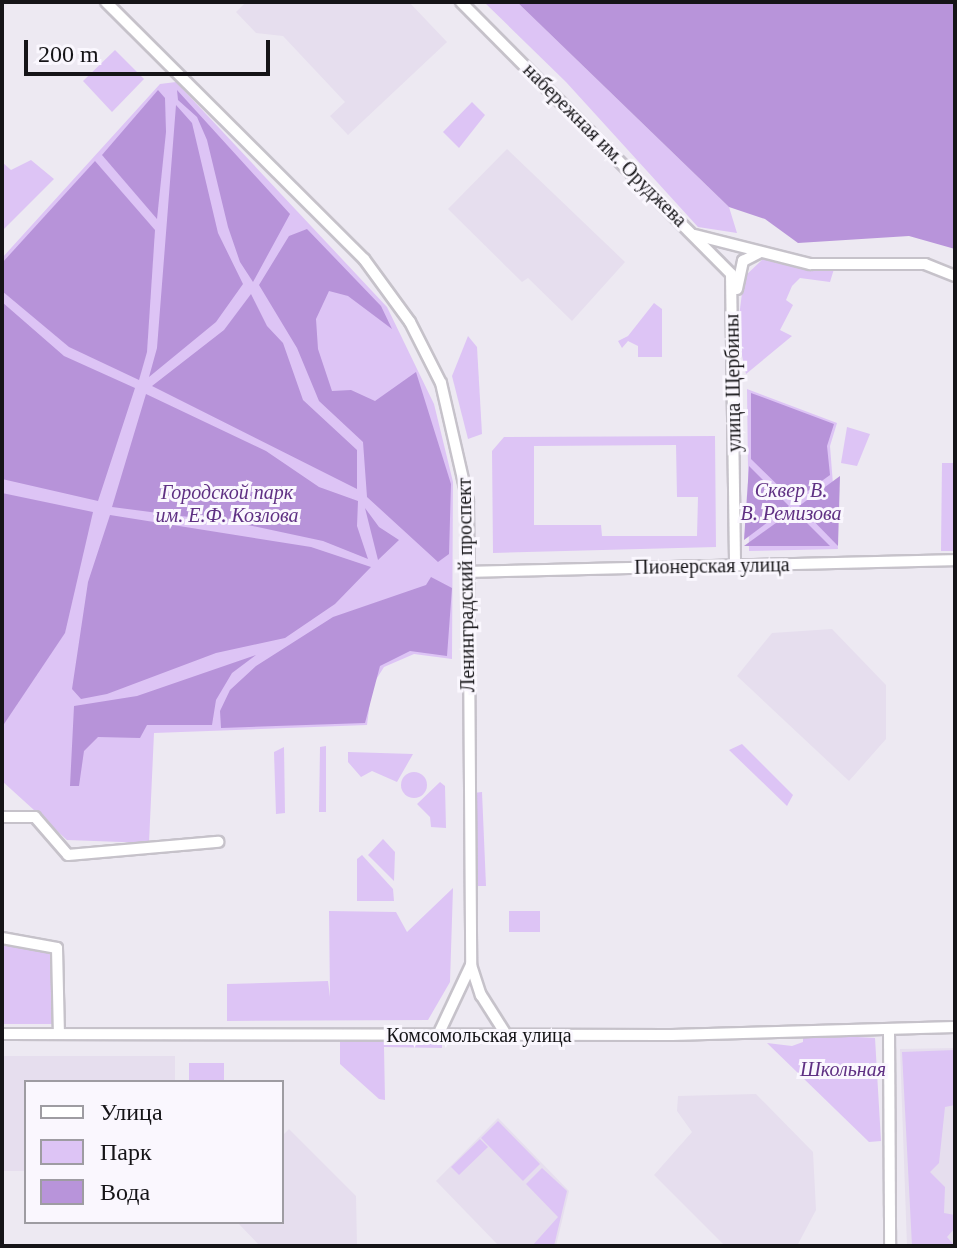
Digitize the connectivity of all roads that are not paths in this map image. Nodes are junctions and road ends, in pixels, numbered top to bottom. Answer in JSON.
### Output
{"nodes":[{"id":1,"x":106,"y":2,"type":"edge"},
{"id":2,"x":461,"y":2,"type":"edge"},
{"id":3,"x":695,"y":235,"type":"junction"},
{"id":4,"x":746,"y":249,"type":"junction"},
{"id":5,"x":761,"y":253,"type":"junction"},
{"id":6,"x":714,"y":254,"type":"junction"},
{"id":7,"x":955,"y":276,"type":"edge"},
{"id":8,"x":733,"y":296,"type":"junction"},
{"id":9,"x":955,"y":560,"type":"edge"},
{"id":10,"x":735,"y":565,"type":"junction"},
{"id":11,"x":469,"y":572,"type":"junction"},
{"id":12,"x":2,"y":817,"type":"edge"},
{"id":13,"x":218,"y":842,"type":"dead end"},
{"id":14,"x":2,"y":938,"type":"edge"},
{"id":15,"x":471,"y":965,"type":"junction"},
{"id":16,"x":955,"y":1027,"type":"edge"},
{"id":17,"x":889,"y":1030,"type":"junction"},
{"id":18,"x":59,"y":1033,"type":"junction"},
{"id":19,"x":2,"y":1034,"type":"edge"},
{"id":20,"x":438,"y":1035,"type":"junction"},
{"id":21,"x":507,"y":1036,"type":"junction"},
{"id":22,"x":890,"y":1246,"type":"edge"}],
"edges":[{"from":1,"to":11,"type":"street","name":"Ленинградский проспект"},
{"from":2,"to":3,"type":"street","name":"набережная им. Оруджева"},
{"from":3,"to":4,"type":"street"},
{"from":3,"to":6,"type":"street","name":"набережная им. Оруджева"},
{"from":4,"to":5,"type":"street"},
{"from":4,"to":6,"type":"street"},
{"from":5,"to":7,"type":"street"},
{"from":5,"to":8,"type":"street"},
{"from":6,"to":8,"type":"street","name":"набережная им. Оруджева"},
{"from":8,"to":10,"type":"street","name":"улица Щербины"},
{"from":9,"to":10,"type":"street","name":"Пионерская улица"},
{"from":10,"to":11,"type":"street","name":"Пионерская улица"},
{"from":11,"to":15,"type":"street","name":"Ленинградский проспект"},
{"from":12,"to":13,"type":"street"},
{"from":14,"to":18,"type":"street"},
{"from":15,"to":20,"type":"street"},
{"from":15,"to":21,"type":"street"},
{"from":16,"to":17,"type":"street","name":"Комсомольская улица"},
{"from":17,"to":21,"type":"street","name":"Комсомольская улица"},
{"from":17,"to":22,"type":"street"},
{"from":18,"to":19,"type":"street","name":"Комсомольская улица"},
{"from":18,"to":20,"type":"street","name":"Комсомольская улица"},
{"from":20,"to":21,"type":"street","name":"Комсомольская улица"}]}
